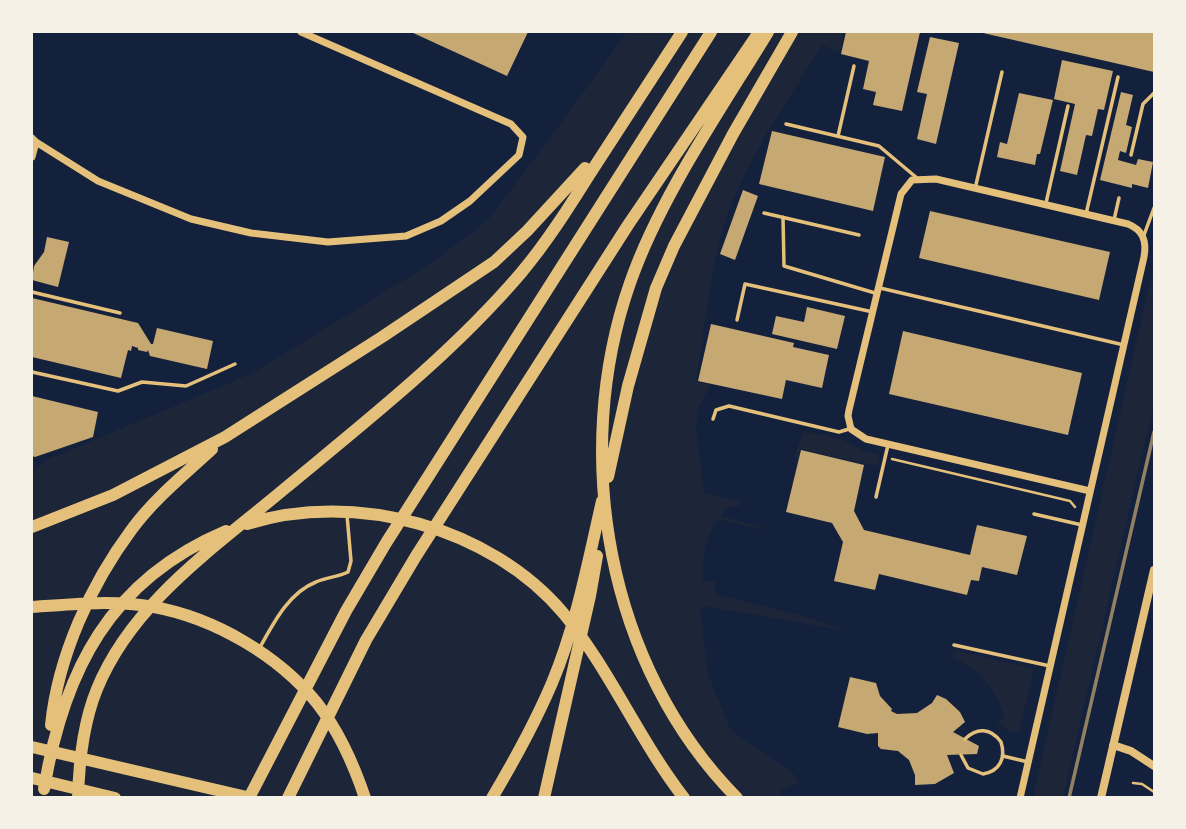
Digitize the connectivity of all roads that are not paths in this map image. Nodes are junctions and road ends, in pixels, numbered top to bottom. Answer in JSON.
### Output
{"nodes":[{"id":1,"x":301,"y":32,"type":"edge"},
{"id":2,"x":682,"y":32,"type":"edge"},
{"id":3,"x":711,"y":32,"type":"edge"},
{"id":4,"x":759,"y":32,"type":"edge"},
{"id":5,"x":768,"y":32,"type":"edge"},
{"id":6,"x":792,"y":32,"type":"edge"},
{"id":7,"x":853,"y":66,"type":"dead end"},
{"id":8,"x":1002,"y":72,"type":"dead end"},
{"id":9,"x":1118,"y":78,"type":"dead end"},
{"id":10,"x":1154,"y":93,"type":"edge"},
{"id":11,"x":1068,"y":106,"type":"dead end"},
{"id":12,"x":625,"y":119,"type":"junction"},
{"id":13,"x":786,"y":124,"type":"dead end"},
{"id":14,"x":838,"y":136,"type":"junction"},
{"id":15,"x":34,"y":140,"type":"edge"},
{"id":16,"x":1130,"y":155,"type":"dead end"},
{"id":17,"x":32,"y":157,"type":"edge"},
{"id":18,"x":915,"y":179,"type":"junction"},
{"id":19,"x":975,"y":189,"type":"junction"},
{"id":20,"x":1119,"y":198,"type":"dead end"},
{"id":21,"x":1045,"y":205,"type":"junction"},
{"id":22,"x":1154,"y":208,"type":"edge"},
{"id":23,"x":764,"y":213,"type":"dead end"},
{"id":24,"x":1086,"y":214,"type":"junction"},
{"id":25,"x":783,"y":217,"type":"junction"},
{"id":26,"x":1114,"y":221,"type":"junction"},
{"id":27,"x":859,"y":234,"type":"dead end"},
{"id":28,"x":1144,"y":236,"type":"junction"},
{"id":29,"x":878,"y":290,"type":"junction"},
{"id":30,"x":32,"y":292,"type":"edge"},
{"id":31,"x":873,"y":312,"type":"junction"},
{"id":32,"x":120,"y":313,"type":"dead end"},
{"id":33,"x":737,"y":320,"type":"dead end"},
{"id":34,"x":1124,"y":345,"type":"junction"},
{"id":35,"x":235,"y":364,"type":"dead end"},
{"id":36,"x":32,"y":372,"type":"edge"},
{"id":37,"x":713,"y":419,"type":"dead end"},
{"id":38,"x":851,"y":429,"type":"junction"},
{"id":39,"x":225,"y":437,"type":"junction"},
{"id":40,"x":888,"y":444,"type":"junction"},
{"id":41,"x":616,"y":445,"type":"junction"},
{"id":42,"x":1090,"y":491,"type":"junction"},
{"id":43,"x":876,"y":497,"type":"dead end"},
{"id":44,"x":347,"y":513,"type":"junction"},
{"id":45,"x":1034,"y":514,"type":"dead end"},
{"id":46,"x":1082,"y":525,"type":"junction"},
{"id":47,"x":32,"y":527,"type":"edge"},
{"id":48,"x":1154,"y":570,"type":"edge"},
{"id":49,"x":32,"y":607,"type":"edge"},
{"id":50,"x":954,"y":645,"type":"dead end"},
{"id":51,"x":258,"y":650,"type":"junction"},
{"id":52,"x":1050,"y":666,"type":"junction"},
{"id":53,"x":965,"y":739,"type":"dead end"},
{"id":54,"x":1113,"y":746,"type":"junction"},
{"id":55,"x":32,"y":747,"type":"edge"},
{"id":56,"x":961,"y":755,"type":"dead end"},
{"id":57,"x":1003,"y":756,"type":"junction"},
{"id":58,"x":1028,"y":762,"type":"junction"},
{"id":59,"x":1154,"y":766,"type":"edge"},
{"id":60,"x":32,"y":778,"type":"edge"},
{"id":61,"x":44,"y":793,"type":"edge"},
{"id":62,"x":78,"y":797,"type":"edge"},
{"id":63,"x":115,"y":797,"type":"edge"},
{"id":64,"x":250,"y":797,"type":"edge"},
{"id":65,"x":288,"y":797,"type":"edge"},
{"id":66,"x":365,"y":797,"type":"edge"},
{"id":67,"x":492,"y":797,"type":"edge"},
{"id":68,"x":544,"y":797,"type":"edge"},
{"id":69,"x":684,"y":797,"type":"edge"},
{"id":70,"x":737,"y":797,"type":"edge"},
{"id":71,"x":1020,"y":797,"type":"edge"},
{"id":72,"x":1101,"y":797,"type":"edge"}],
"edges":[{"from":1,"to":15,"type":"street"},
{"from":2,"to":12,"type":"highway"},
{"from":3,"to":64,"type":"highway"},
{"from":4,"to":65,"type":"highway"},
{"from":5,"to":70,"type":"highway"},
{"from":6,"to":41,"type":"highway"},
{"from":7,"to":14,"type":"lane"},
{"from":8,"to":19,"type":"lane"},
{"from":9,"to":24,"type":"lane"},
{"from":10,"to":16,"type":"lane"},
{"from":11,"to":21,"type":"lane"},
{"from":12,"to":39,"type":"highway"},
{"from":12,"to":62,"type":"highway"},
{"from":13,"to":14,"type":"lane"},
{"from":14,"to":18,"type":"lane"},
{"from":15,"to":17,"type":"street"},
{"from":18,"to":19,"type":"street"},
{"from":18,"to":29,"type":"street"},
{"from":19,"to":21,"type":"street"},
{"from":20,"to":26,"type":"lane"},
{"from":21,"to":24,"type":"street"},
{"from":22,"to":28,"type":"lane"},
{"from":23,"to":25,"type":"lane"},
{"from":24,"to":26,"type":"street"},
{"from":25,"to":27,"type":"lane"},
{"from":25,"to":29,"type":"lane"},
{"from":26,"to":28,"type":"street"},
{"from":28,"to":34,"type":"street"},
{"from":29,"to":31,"type":"street"},
{"from":29,"to":34,"type":"lane"},
{"from":30,"to":32,"type":"lane"},
{"from":31,"to":33,"type":"lane"},
{"from":31,"to":38,"type":"street"},
{"from":34,"to":42,"type":"street"},
{"from":35,"to":36,"type":"lane"},
{"from":37,"to":38,"type":"lane"},
{"from":38,"to":40,"type":"street"},
{"from":39,"to":47,"type":"highway"},
{"from":39,"to":61,"type":"highway"},
{"from":40,"to":42,"type":"street"},
{"from":40,"to":43,"type":"lane"},
{"from":41,"to":67,"type":"highway"},
{"from":41,"to":68,"type":"highway"},
{"from":42,"to":46,"type":"street"},
{"from":44,"to":51,"type":"lane"},
{"from":44,"to":61,"type":"highway"},
{"from":44,"to":69,"type":"highway"},
{"from":45,"to":46,"type":"lane"},
{"from":46,"to":52,"type":"street"},
{"from":48,"to":54,"type":"street"},
{"from":49,"to":51,"type":"highway"},
{"from":50,"to":52,"type":"lane"},
{"from":51,"to":66,"type":"highway"},
{"from":52,"to":58,"type":"street"},
{"from":53,"to":57,"type":"lane"},
{"from":54,"to":59,"type":"street"},
{"from":54,"to":72,"type":"street"},
{"from":55,"to":64,"type":"highway"},
{"from":56,"to":57,"type":"lane"},
{"from":57,"to":58,"type":"lane"},
{"from":58,"to":71,"type":"street"},
{"from":60,"to":63,"type":"highway"}]}
